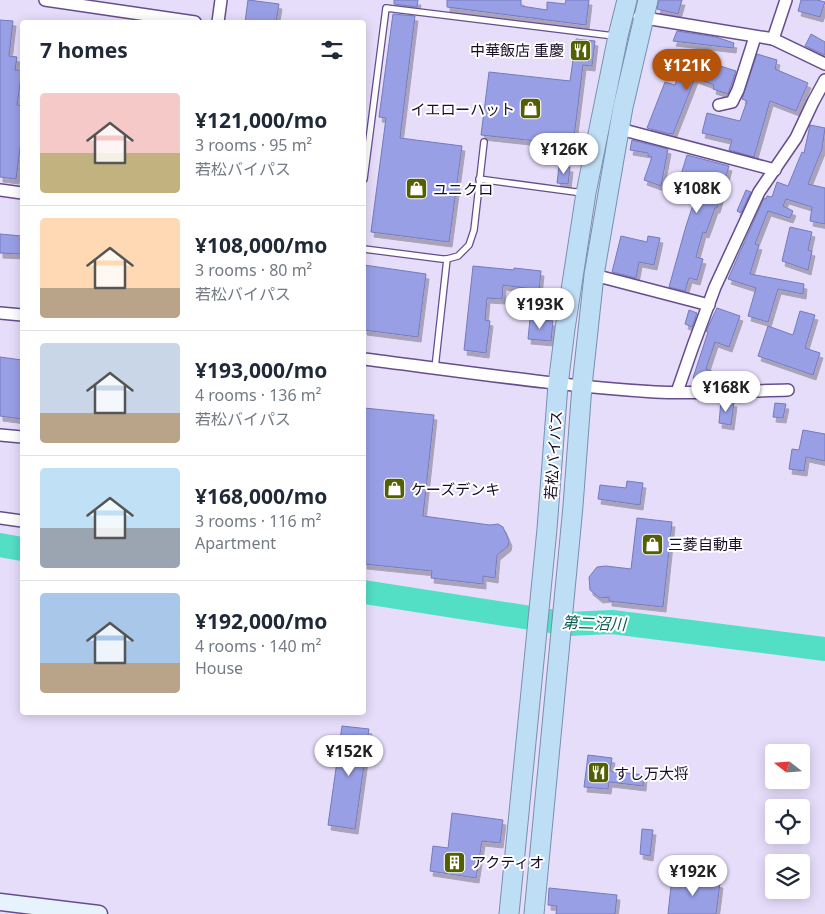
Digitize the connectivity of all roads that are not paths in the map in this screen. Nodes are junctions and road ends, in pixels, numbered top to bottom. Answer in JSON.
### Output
{"nodes":[{"id":1,"x":45,"y":0,"type":"edge"},
{"id":2,"x":221,"y":0,"type":"edge"},
{"id":3,"x":783,"y":1,"type":"edge"},
{"id":4,"x":626,"y":7,"type":"edge"},
{"id":5,"x":646,"y":9,"type":"edge"},
{"id":6,"x":181,"y":20,"type":"edge"},
{"id":7,"x":218,"y":20,"type":"edge"},
{"id":8,"x":618,"y":36,"type":"junction"},
{"id":9,"x":755,"y":36,"type":"junction"},
{"id":10,"x":773,"y":39,"type":"junction"},
{"id":11,"x":825,"y":64,"type":"edge"},
{"id":12,"x":825,"y":80,"type":"edge"},
{"id":13,"x":719,"y":105,"type":"dead end"},
{"id":14,"x":620,"y":129,"type":"junction"},
{"id":15,"x":484,"y":142,"type":"dead end"},
{"id":16,"x":366,"y":163,"type":"edge"},
{"id":17,"x":775,"y":170,"type":"junction"},
{"id":18,"x":479,"y":179,"type":"junction"},
{"id":19,"x":0,"y":190,"type":"edge"},
{"id":20,"x":20,"y":193,"type":"edge"},
{"id":21,"x":586,"y":193,"type":"junction"},
{"id":22,"x":366,"y":249,"type":"edge"},
{"id":23,"x":448,"y":259,"type":"junction"},
{"id":24,"x":594,"y":275,"type":"junction"},
{"id":25,"x":709,"y":304,"type":"junction"},
{"id":26,"x":0,"y":313,"type":"edge"},
{"id":27,"x":20,"y":316,"type":"edge"},
{"id":28,"x":366,"y":358,"type":"edge"},
{"id":29,"x":435,"y":368,"type":"junction"},
{"id":30,"x":558,"y":384,"type":"junction"},
{"id":31,"x":582,"y":386,"type":"junction"},
{"id":32,"x":788,"y":390,"type":"dead end"},
{"id":33,"x":678,"y":392,"type":"junction"},
{"id":34,"x":0,"y":434,"type":"edge"},
{"id":35,"x":20,"y":437,"type":"edge"},
{"id":36,"x":0,"y":518,"type":"edge"},
{"id":37,"x":20,"y":521,"type":"edge"},
{"id":38,"x":0,"y":902,"type":"edge"},
{"id":39,"x":99,"y":914,"type":"edge"},
{"id":40,"x":509,"y":914,"type":"edge"},
{"id":41,"x":534,"y":914,"type":"edge"}],
"edges":[{"from":1,"to":6,"type":"street"},
{"from":2,"to":7,"type":"street"},
{"from":3,"to":10,"type":"street"},
{"from":4,"to":5,"type":"street"},
{"from":4,"to":8,"type":"highway","name":"若松バイパス"},
{"from":5,"to":9,"type":"street"},
{"from":5,"to":14,"type":"highway","name":"若松バイパス"},
{"from":8,"to":16,"type":"lane"},
{"from":8,"to":21,"type":"highway","name":"若松バイパス"},
{"from":9,"to":10,"type":"street"},
{"from":9,"to":13,"type":"street"},
{"from":10,"to":11,"type":"street"},
{"from":12,"to":17,"type":"street"},
{"from":14,"to":17,"type":"street"},
{"from":14,"to":24,"type":"highway","name":"若松バイパス"},
{"from":15,"to":18,"type":"lane"},
{"from":17,"to":25,"type":"street"},
{"from":18,"to":21,"type":"lane"},
{"from":18,"to":23,"type":"lane"},
{"from":19,"to":20,"type":"street"},
{"from":21,"to":30,"type":"highway","name":"若松バイパス"},
{"from":22,"to":23,"type":"lane"},
{"from":23,"to":29,"type":"lane"},
{"from":24,"to":25,"type":"street"},
{"from":24,"to":31,"type":"highway","name":"若松バイパス"},
{"from":25,"to":33,"type":"street"},
{"from":26,"to":27,"type":"street"},
{"from":28,"to":29,"type":"street"},
{"from":29,"to":30,"type":"street"},
{"from":30,"to":31,"type":"street"},
{"from":30,"to":40,"type":"highway","name":"若松バイパス"},
{"from":31,"to":33,"type":"street"},
{"from":31,"to":41,"type":"highway","name":"若松バイパス"},
{"from":32,"to":33,"type":"street"},
{"from":34,"to":35,"type":"street"},
{"from":36,"to":37,"type":"street"},
{"from":38,"to":39,"type":"main road"}]}
